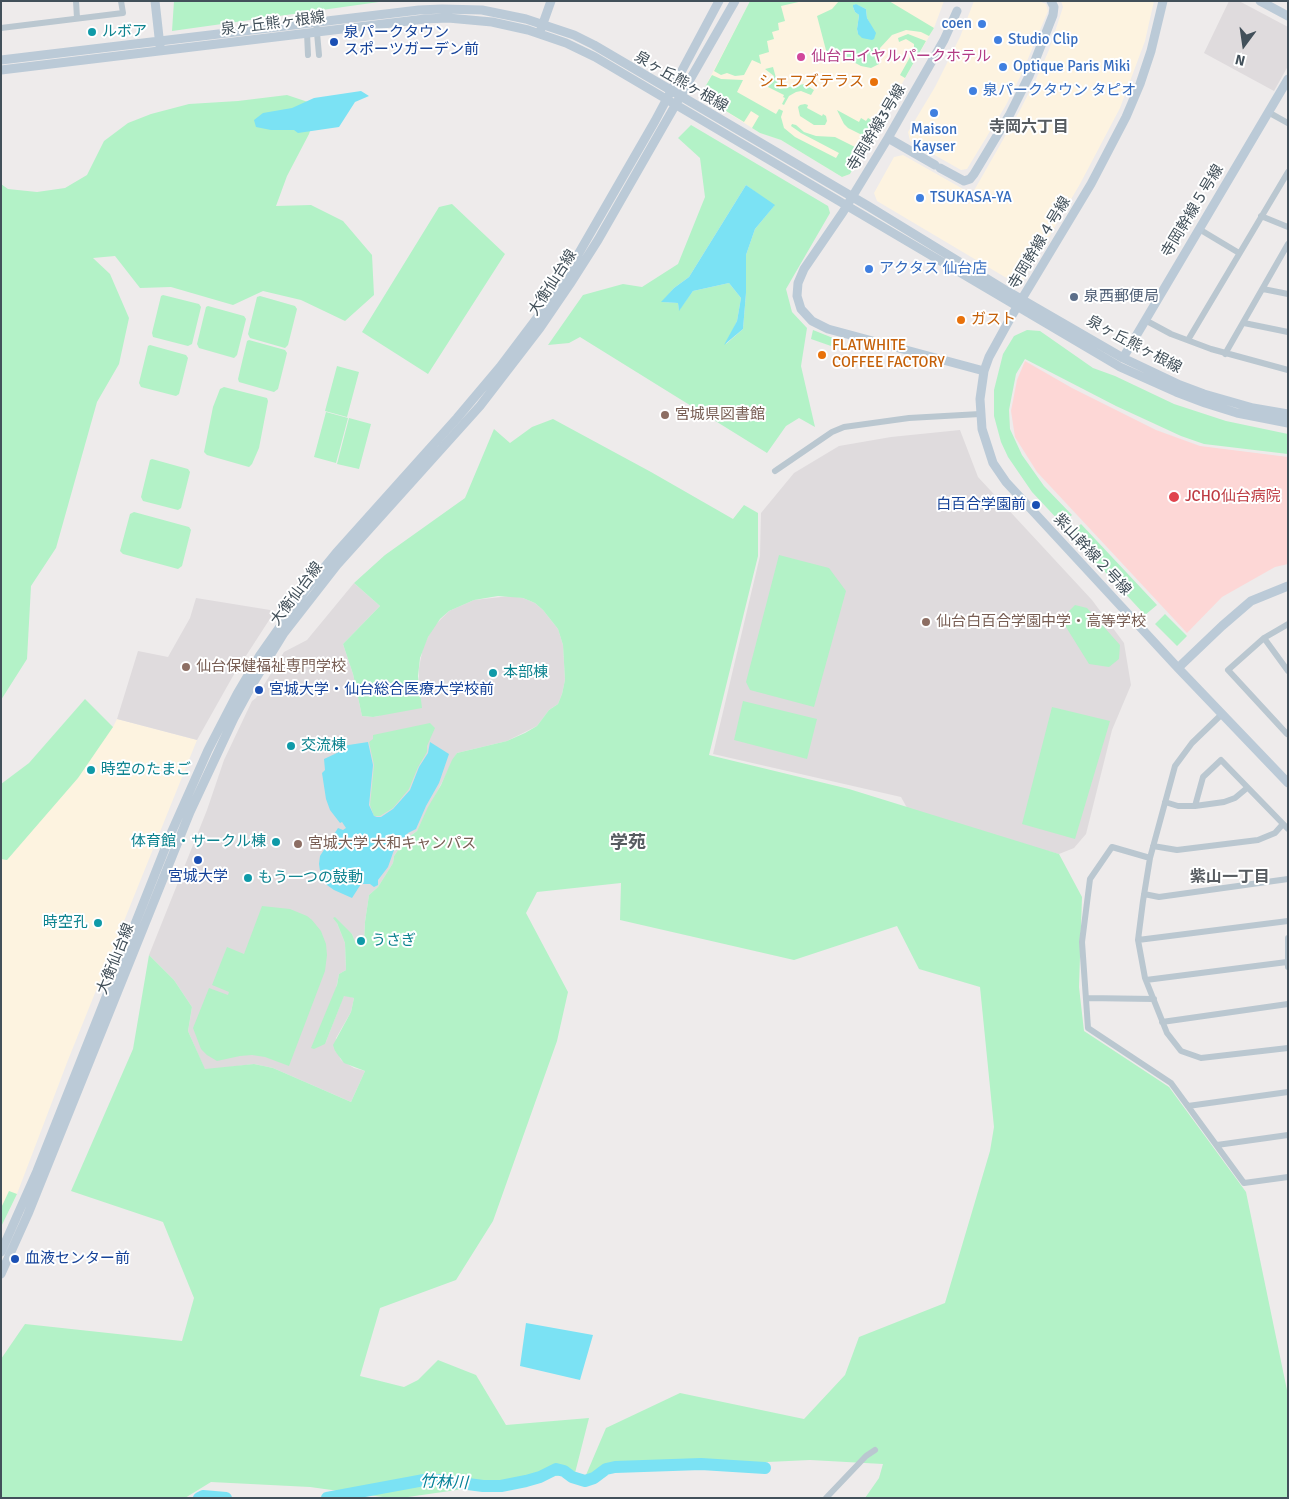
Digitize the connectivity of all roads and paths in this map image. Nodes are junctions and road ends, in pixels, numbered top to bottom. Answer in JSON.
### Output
{"nodes":[{"id":1,"x":76,"y":1,"type":"edge"},
{"id":2,"x":121,"y":1,"type":"edge"},
{"id":3,"x":155,"y":1,"type":"edge"},
{"id":4,"x":551,"y":1,"type":"edge"},
{"id":5,"x":719,"y":1,"type":"edge"},
{"id":6,"x":735,"y":1,"type":"edge"},
{"id":7,"x":1051,"y":1,"type":"edge"},
{"id":8,"x":1163,"y":1,"type":"edge"},
{"id":9,"x":1260,"y":1,"type":"edge"},
{"id":10,"x":959,"y":6,"type":"edge"},
{"id":11,"x":1288,"y":16,"type":"edge"},
{"id":12,"x":77,"y":18,"type":"junction"},
{"id":13,"x":316,"y":22,"type":"junction"},
{"id":14,"x":543,"y":24,"type":"junction"},
{"id":15,"x":1,"y":28,"type":"edge"},
{"id":16,"x":318,"y":32,"type":"junction"},
{"id":17,"x":307,"y":33,"type":"junction"},
{"id":18,"x":540,"y":34,"type":"junction"},
{"id":19,"x":159,"y":40,"type":"junction"},
{"id":20,"x":161,"y":51,"type":"junction"},
{"id":21,"x":319,"y":54,"type":"dead end"},
{"id":22,"x":308,"y":55,"type":"dead end"},
{"id":23,"x":1,"y":60,"type":"edge"},
{"id":24,"x":1,"y":70,"type":"edge"},
{"id":25,"x":1288,"y":79,"type":"edge"},
{"id":26,"x":669,"y":95,"type":"junction"},
{"id":27,"x":678,"y":100,"type":"junction"},
{"id":28,"x":1268,"y":112,"type":"junction"},
{"id":29,"x":1288,"y":123,"type":"edge"},
{"id":30,"x":888,"y":138,"type":"junction"},
{"id":31,"x":1288,"y":172,"type":"edge"},
{"id":32,"x":1285,"y":185,"type":"edge"},
{"id":33,"x":851,"y":197,"type":"junction"},
{"id":34,"x":846,"y":206,"type":"junction"},
{"id":35,"x":1261,"y":216,"type":"junction"},
{"id":36,"x":1288,"y":227,"type":"edge"},
{"id":37,"x":1199,"y":229,"type":"junction"},
{"id":38,"x":1288,"y":244,"type":"edge"},
{"id":39,"x":1239,"y":253,"type":"junction"},
{"id":40,"x":1263,"y":289,"type":"junction"},
{"id":41,"x":1288,"y":294,"type":"edge"},
{"id":42,"x":1020,"y":303,"type":"junction"},
{"id":43,"x":1145,"y":320,"type":"junction"},
{"id":44,"x":1244,"y":322,"type":"junction"},
{"id":45,"x":1288,"y":332,"type":"edge"},
{"id":46,"x":1188,"y":340,"type":"junction"},
{"id":47,"x":1225,"y":354,"type":"junction"},
{"id":48,"x":1123,"y":358,"type":"junction"},
{"id":49,"x":1288,"y":370,"type":"edge"},
{"id":50,"x":984,"y":371,"type":"junction"},
{"id":51,"x":472,"y":400,"type":"junction"},
{"id":52,"x":480,"y":406,"type":"junction"},
{"id":53,"x":980,"y":414,"type":"junction"},
{"id":54,"x":1288,"y":414,"type":"edge"},
{"id":55,"x":1288,"y":423,"type":"edge"},
{"id":56,"x":775,"y":471,"type":"dead end"},
{"id":57,"x":1288,"y":586,"type":"edge"},
{"id":58,"x":1288,"y":624,"type":"edge"},
{"id":59,"x":1264,"y":638,"type":"junction"},
{"id":60,"x":1178,"y":668,"type":"junction"},
{"id":61,"x":1288,"y":671,"type":"edge"},
{"id":62,"x":1222,"y":714,"type":"junction"},
{"id":63,"x":1288,"y":733,"type":"edge"},
{"id":64,"x":1286,"y":777,"type":"edge"},
{"id":65,"x":1247,"y":788,"type":"junction"},
{"id":66,"x":1165,"y":802,"type":"junction"},
{"id":67,"x":1195,"y":806,"type":"junction"},
{"id":68,"x":1285,"y":826,"type":"edge"},
{"id":69,"x":1154,"y":846,"type":"junction"},
{"id":70,"x":1150,"y":858,"type":"junction"},
{"id":71,"x":1288,"y":879,"type":"edge"},
{"id":72,"x":1144,"y":894,"type":"junction"},
{"id":73,"x":1288,"y":921,"type":"edge"},
{"id":74,"x":1288,"y":938,"type":"edge"},
{"id":75,"x":1138,"y":940,"type":"junction"},
{"id":76,"x":1287,"y":965,"type":"edge"},
{"id":77,"x":1146,"y":980,"type":"junction"},
{"id":78,"x":1086,"y":998,"type":"junction"},
{"id":79,"x":1154,"y":1000,"type":"junction"},
{"id":80,"x":1288,"y":1004,"type":"edge"},
{"id":81,"x":1162,"y":1022,"type":"junction"},
{"id":82,"x":1288,"y":1048,"type":"edge"},
{"id":83,"x":1288,"y":1092,"type":"edge"},
{"id":84,"x":1188,"y":1106,"type":"junction"},
{"id":85,"x":1288,"y":1135,"type":"edge"},
{"id":86,"x":1216,"y":1145,"type":"junction"},
{"id":87,"x":1288,"y":1177,"type":"edge"},
{"id":88,"x":1,"y":1252,"type":"edge"},
{"id":89,"x":1,"y":1274,"type":"edge"},
{"id":90,"x":875,"y":1450,"type":"dead end"},
{"id":91,"x":826,"y":1498,"type":"edge"}],
"edges":[{"from":1,"to":12,"type":"street"},
{"from":2,"to":12,"type":"street"},
{"from":3,"to":19,"type":"main road"},
{"from":4,"to":14,"type":"main road"},
{"from":5,"to":26,"type":"main road","name":"大衡仙台線"},
{"from":6,"to":27,"type":"main road","name":"大衡仙台線"},
{"from":7,"to":30,"type":"main road"},
{"from":8,"to":42,"type":"main road","name":"寺岡幹線４号線"},
{"from":9,"to":11,"type":"main road"},
{"from":10,"to":30,"type":"main road","name":"寺岡幹線3号線"},
{"from":12,"to":15,"type":"street"},
{"from":13,"to":14,"type":"main road","name":"泉ヶ丘熊ヶ根線"},
{"from":13,"to":16,"type":"street"},
{"from":13,"to":19,"type":"main road","name":"泉ヶ丘熊ヶ根線"},
{"from":14,"to":18,"type":"main road"},
{"from":14,"to":26,"type":"main road","name":"泉ヶ丘熊ヶ根線"},
{"from":16,"to":17,"type":"main road","name":"泉ヶ丘熊ヶ根線"},
{"from":16,"to":18,"type":"main road","name":"泉ヶ丘熊ヶ根線"},
{"from":16,"to":21,"type":"street"},
{"from":17,"to":20,"type":"main road","name":"泉ヶ丘熊ヶ根線"},
{"from":17,"to":22,"type":"street"},
{"from":18,"to":26,"type":"main road","name":"泉ヶ丘熊ヶ根線"},
{"from":19,"to":20,"type":"main road"},
{"from":19,"to":23,"type":"main road","name":"泉ヶ丘熊ヶ根線"},
{"from":20,"to":24,"type":"main road","name":"泉ヶ丘熊ヶ根線"},
{"from":25,"to":28,"type":"main road","name":"寺岡幹線５号線"},
{"from":26,"to":27,"type":"main road","name":"泉ヶ丘熊ヶ根線"},
{"from":26,"to":51,"type":"main road","name":"大衡仙台線"},
{"from":27,"to":33,"type":"main road","name":"泉ヶ丘熊ヶ根線"},
{"from":27,"to":34,"type":"main road","name":"泉ヶ丘熊ヶ根線"},
{"from":27,"to":52,"type":"main road","name":"大衡仙台線"},
{"from":28,"to":29,"type":"street"},
{"from":28,"to":37,"type":"main road","name":"寺岡幹線５号線"},
{"from":30,"to":33,"type":"main road","name":"寺岡幹線3号線"},
{"from":31,"to":32,"type":"street"},
{"from":32,"to":35,"type":"street"},
{"from":33,"to":34,"type":"main road","name":"寺岡幹線3号線"},
{"from":33,"to":42,"type":"main road","name":"泉ヶ丘熊ヶ根線"},
{"from":34,"to":42,"type":"main road","name":"泉ヶ丘熊ヶ根線"},
{"from":34,"to":50,"type":"main road","name":"寺岡幹線3号線"},
{"from":35,"to":36,"type":"street"},
{"from":35,"to":39,"type":"street"},
{"from":37,"to":39,"type":"street"},
{"from":37,"to":43,"type":"main road","name":"寺岡幹線５号線"},
{"from":38,"to":40,"type":"street"},
{"from":39,"to":46,"type":"street"},
{"from":40,"to":41,"type":"street"},
{"from":40,"to":44,"type":"street"},
{"from":42,"to":48,"type":"main road","name":"泉ヶ丘熊ヶ根線"},
{"from":42,"to":50,"type":"main road","name":"紫山幹線２号線"},
{"from":42,"to":55,"type":"main road","name":"泉ヶ丘熊ヶ根線"},
{"from":43,"to":46,"type":"street"},
{"from":43,"to":48,"type":"main road","name":"寺岡幹線５号線"},
{"from":44,"to":45,"type":"street"},
{"from":44,"to":47,"type":"street"},
{"from":46,"to":47,"type":"street"},
{"from":47,"to":49,"type":"street"},
{"from":48,"to":54,"type":"main road","name":"泉ヶ丘熊ヶ根線"},
{"from":50,"to":53,"type":"main road","name":"紫山幹線２号線"},
{"from":51,"to":52,"type":"street"},
{"from":51,"to":88,"type":"main road","name":"大衡仙台線"},
{"from":52,"to":89,"type":"main road","name":"大衡仙台線"},
{"from":53,"to":56,"type":"street"},
{"from":53,"to":60,"type":"main road","name":"紫山幹線２号線"},
{"from":57,"to":60,"type":"main road"},
{"from":58,"to":59,"type":"street"},
{"from":59,"to":61,"type":"street"},
{"from":59,"to":63,"type":"street"},
{"from":60,"to":62,"type":"main road","name":"紫山幹線２号線"},
{"from":62,"to":64,"type":"main road","name":"紫山幹線２号線"},
{"from":62,"to":66,"type":"street"},
{"from":65,"to":67,"type":"street"},
{"from":65,"to":67,"type":"street"},
{"from":65,"to":68,"type":"street"},
{"from":66,"to":67,"type":"street"},
{"from":66,"to":69,"type":"street"},
{"from":68,"to":69,"type":"street"},
{"from":69,"to":70,"type":"street"},
{"from":70,"to":72,"type":"street"},
{"from":70,"to":78,"type":"street"},
{"from":71,"to":72,"type":"street"},
{"from":72,"to":75,"type":"street"},
{"from":73,"to":75,"type":"street"},
{"from":74,"to":76,"type":"street"},
{"from":75,"to":77,"type":"street"},
{"from":76,"to":77,"type":"street"},
{"from":77,"to":79,"type":"street"},
{"from":78,"to":79,"type":"street"},
{"from":78,"to":84,"type":"street"},
{"from":79,"to":81,"type":"street"},
{"from":80,"to":81,"type":"street"},
{"from":81,"to":82,"type":"street"},
{"from":83,"to":84,"type":"street"},
{"from":84,"to":86,"type":"street"},
{"from":85,"to":86,"type":"street"},
{"from":86,"to":87,"type":"street"},
{"from":90,"to":91,"type":"street"}]}
